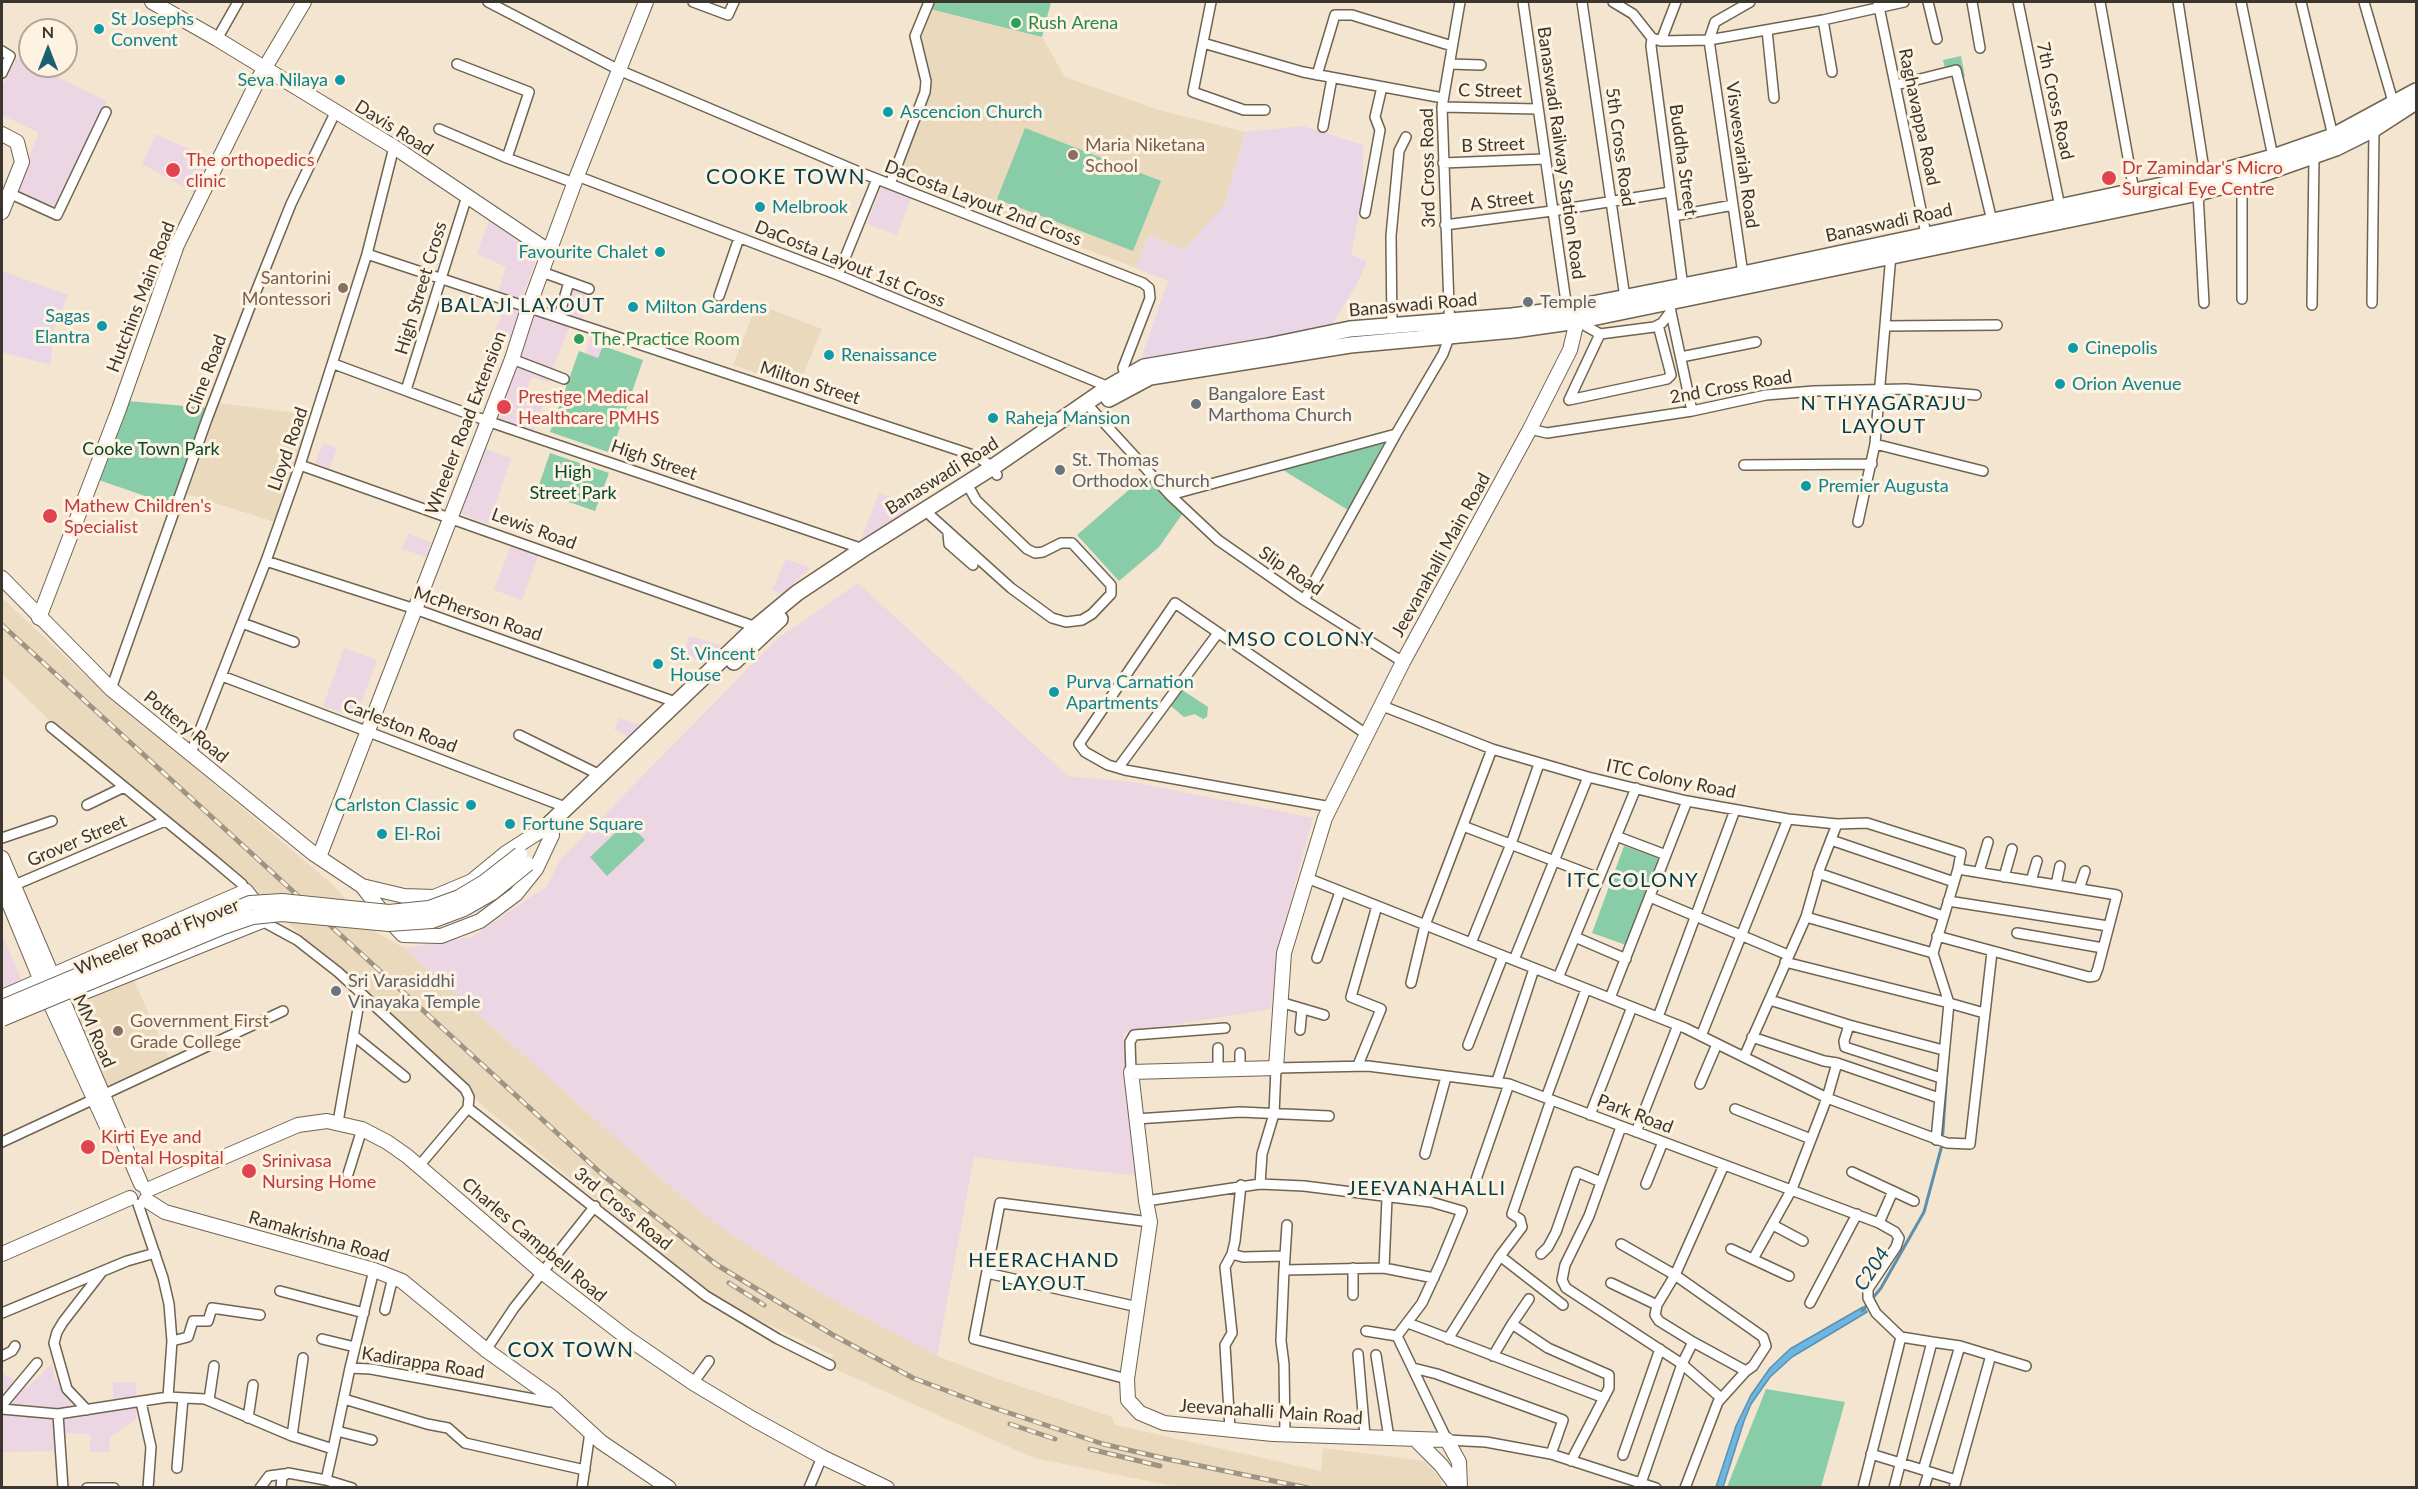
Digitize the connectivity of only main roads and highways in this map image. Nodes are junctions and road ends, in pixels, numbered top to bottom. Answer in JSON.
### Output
{"nodes":[{"id":1,"x":2416,"y":91,"type":"edge"},
{"id":2,"x":2416,"y":102,"type":"edge"},
{"id":3,"x":1891,"y":250,"type":"junction"},
{"id":4,"x":1572,"y":315,"type":"junction"},
{"id":5,"x":995,"y":471,"type":"junction"}],
"edges":[{"from":1,"to":3,"type":"main road","name":"Banaswadi Road"},
{"from":2,"to":3,"type":"main road","name":"Banaswadi Road"},
{"from":3,"to":4,"type":"main road","name":"Banaswadi Road"},
{"from":3,"to":4,"type":"main road","name":"Banaswadi Road"},
{"from":4,"to":5,"type":"main road","name":"Banaswadi Road"},
{"from":5,"to":5,"type":"main road","name":"Banaswadi Road"}]}
